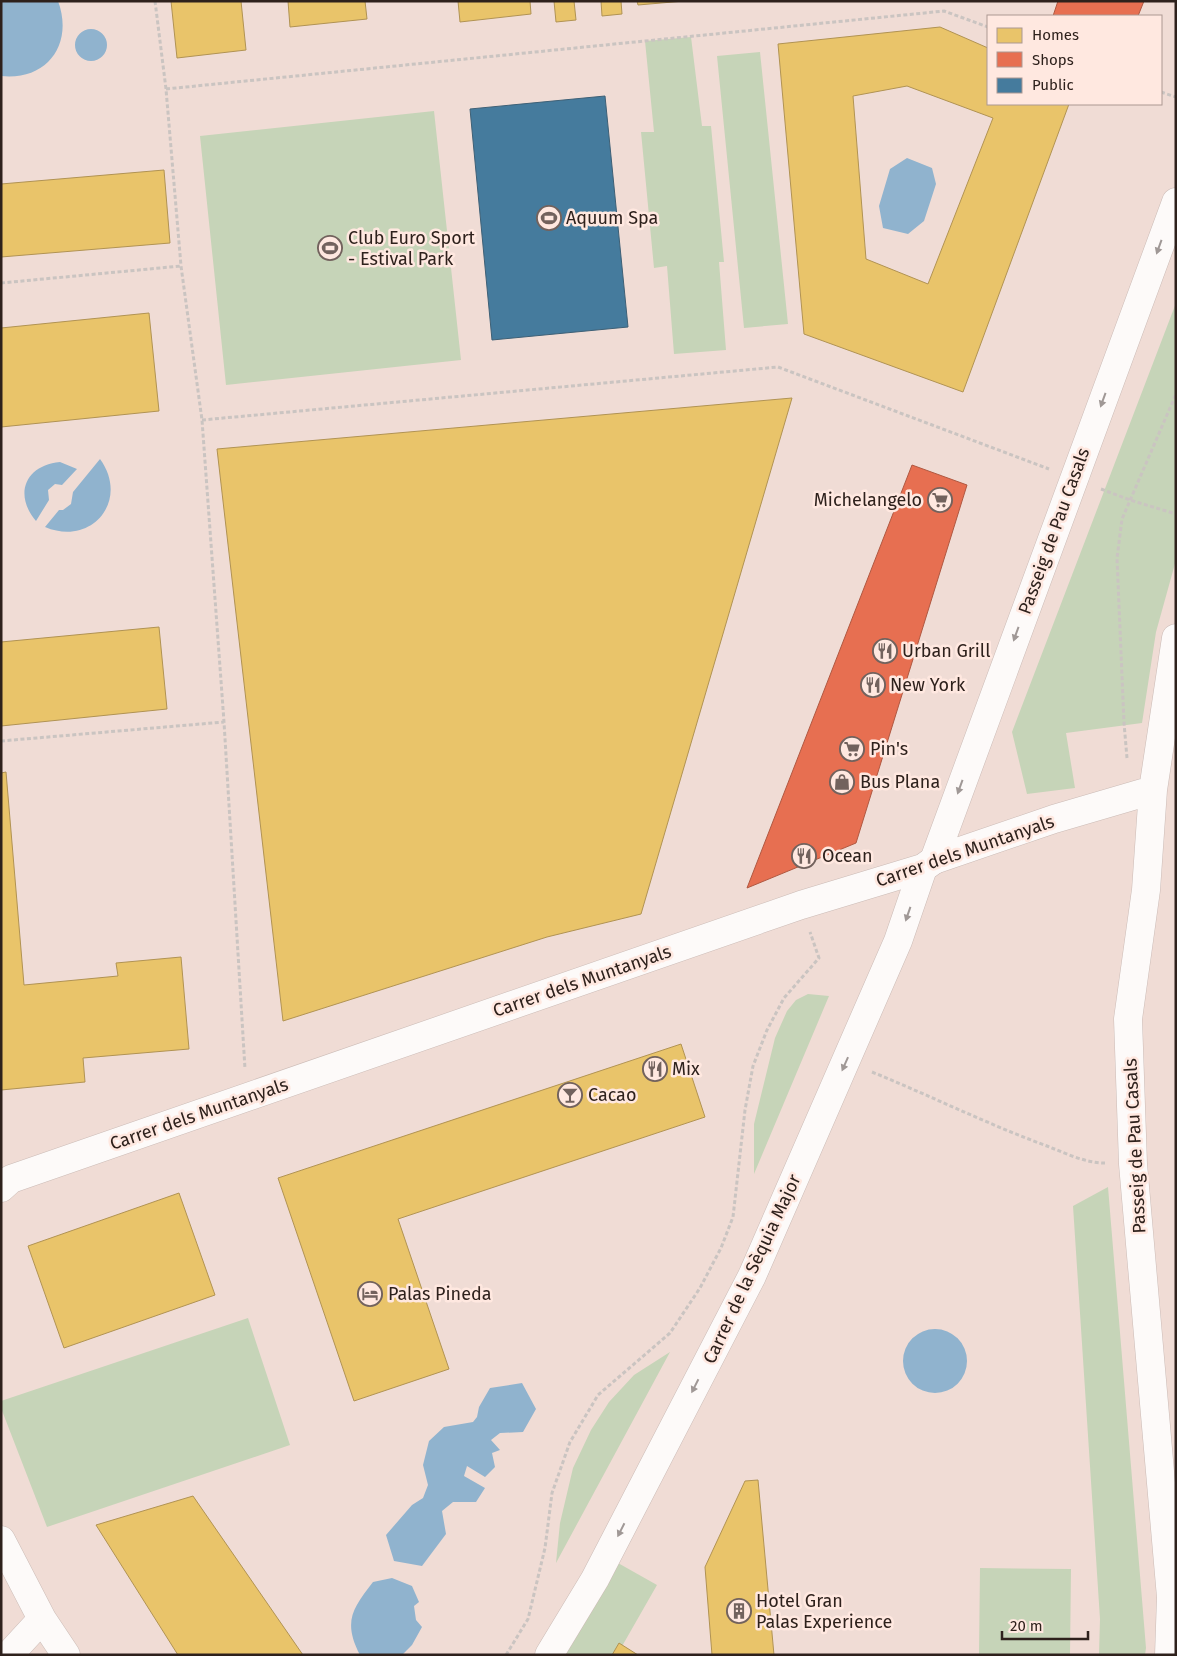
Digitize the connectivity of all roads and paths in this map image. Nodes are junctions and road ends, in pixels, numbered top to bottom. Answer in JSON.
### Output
{"nodes":[{"id":1,"x":155,"y":1,"type":"edge"},
{"id":2,"x":987,"y":27,"type":"edge"},
{"id":3,"x":166,"y":89,"type":"junction"},
{"id":4,"x":1162,"y":92,"type":"edge"},
{"id":5,"x":1176,"y":97,"type":"edge"},
{"id":6,"x":1176,"y":202,"type":"edge"},
{"id":7,"x":181,"y":266,"type":"junction"},
{"id":8,"x":1,"y":283,"type":"edge"},
{"id":9,"x":202,"y":420,"type":"junction"},
{"id":10,"x":1079,"y":480,"type":"junction"},
{"id":11,"x":1176,"y":514,"type":"edge"},
{"id":12,"x":1176,"y":638,"type":"edge"},
{"id":13,"x":224,"y":722,"type":"junction"},
{"id":14,"x":1,"y":741,"type":"edge"},
{"id":15,"x":1153,"y":790,"type":"junction"},
{"id":16,"x":928,"y":864,"type":"junction"},
{"id":17,"x":801,"y":906,"type":"junction"},
{"id":18,"x":846,"y":1061,"type":"junction"},
{"id":19,"x":247,"y":1097,"type":"junction"},
{"id":20,"x":1133,"y":1164,"type":"junction"},
{"id":21,"x":4,"y":1181,"type":"edge"},
{"id":22,"x":1,"y":1540,"type":"edge"},
{"id":23,"x":42,"y":1619,"type":"junction"},
{"id":24,"x":9,"y":1655,"type":"edge"},
{"id":25,"x":66,"y":1655,"type":"edge"},
{"id":26,"x":506,"y":1655,"type":"edge"},
{"id":27,"x":549,"y":1655,"type":"edge"},
{"id":28,"x":1169,"y":1655,"type":"edge"}],
"edges":[{"from":1,"to":3,"type":"path"},
{"from":2,"to":3,"type":"path"},
{"from":3,"to":7,"type":"path"},
{"from":4,"to":5,"type":"path"},
{"from":6,"to":10,"type":"street","name":"Passeig de Pau Casals","one_way":true},
{"from":7,"to":8,"type":"path"},
{"from":7,"to":9,"type":"path"},
{"from":9,"to":10,"type":"path"},
{"from":9,"to":13,"type":"path"},
{"from":10,"to":11,"type":"path"},
{"from":10,"to":16,"type":"street","name":"Passeig de Pau Casals","one_way":true},
{"from":12,"to":15,"type":"street","name":"Passeig de Pau Casals"},
{"from":13,"to":14,"type":"path"},
{"from":13,"to":19,"type":"path"},
{"from":15,"to":16,"type":"street","name":"Carrer dels Muntanyals"},
{"from":15,"to":20,"type":"street","name":"Passeig de Pau Casals"},
{"from":16,"to":17,"type":"street","name":"Carrer dels Muntanyals"},
{"from":16,"to":18,"type":"street","name":"Carrer de la Sèquia Major","one_way":true},
{"from":17,"to":19,"type":"street","name":"Carrer dels Muntanyals"},
{"from":17,"to":26,"type":"path"},
{"from":18,"to":20,"type":"path"},
{"from":18,"to":27,"type":"street","name":"Carrer de la Sèquia Major","one_way":true},
{"from":19,"to":21,"type":"street","name":"Carrer dels Muntanyals"},
{"from":20,"to":28,"type":"street","name":"Passeig de Pau Casals"},
{"from":22,"to":23,"type":"street"},
{"from":23,"to":24,"type":"street"},
{"from":23,"to":25,"type":"street"}]}
